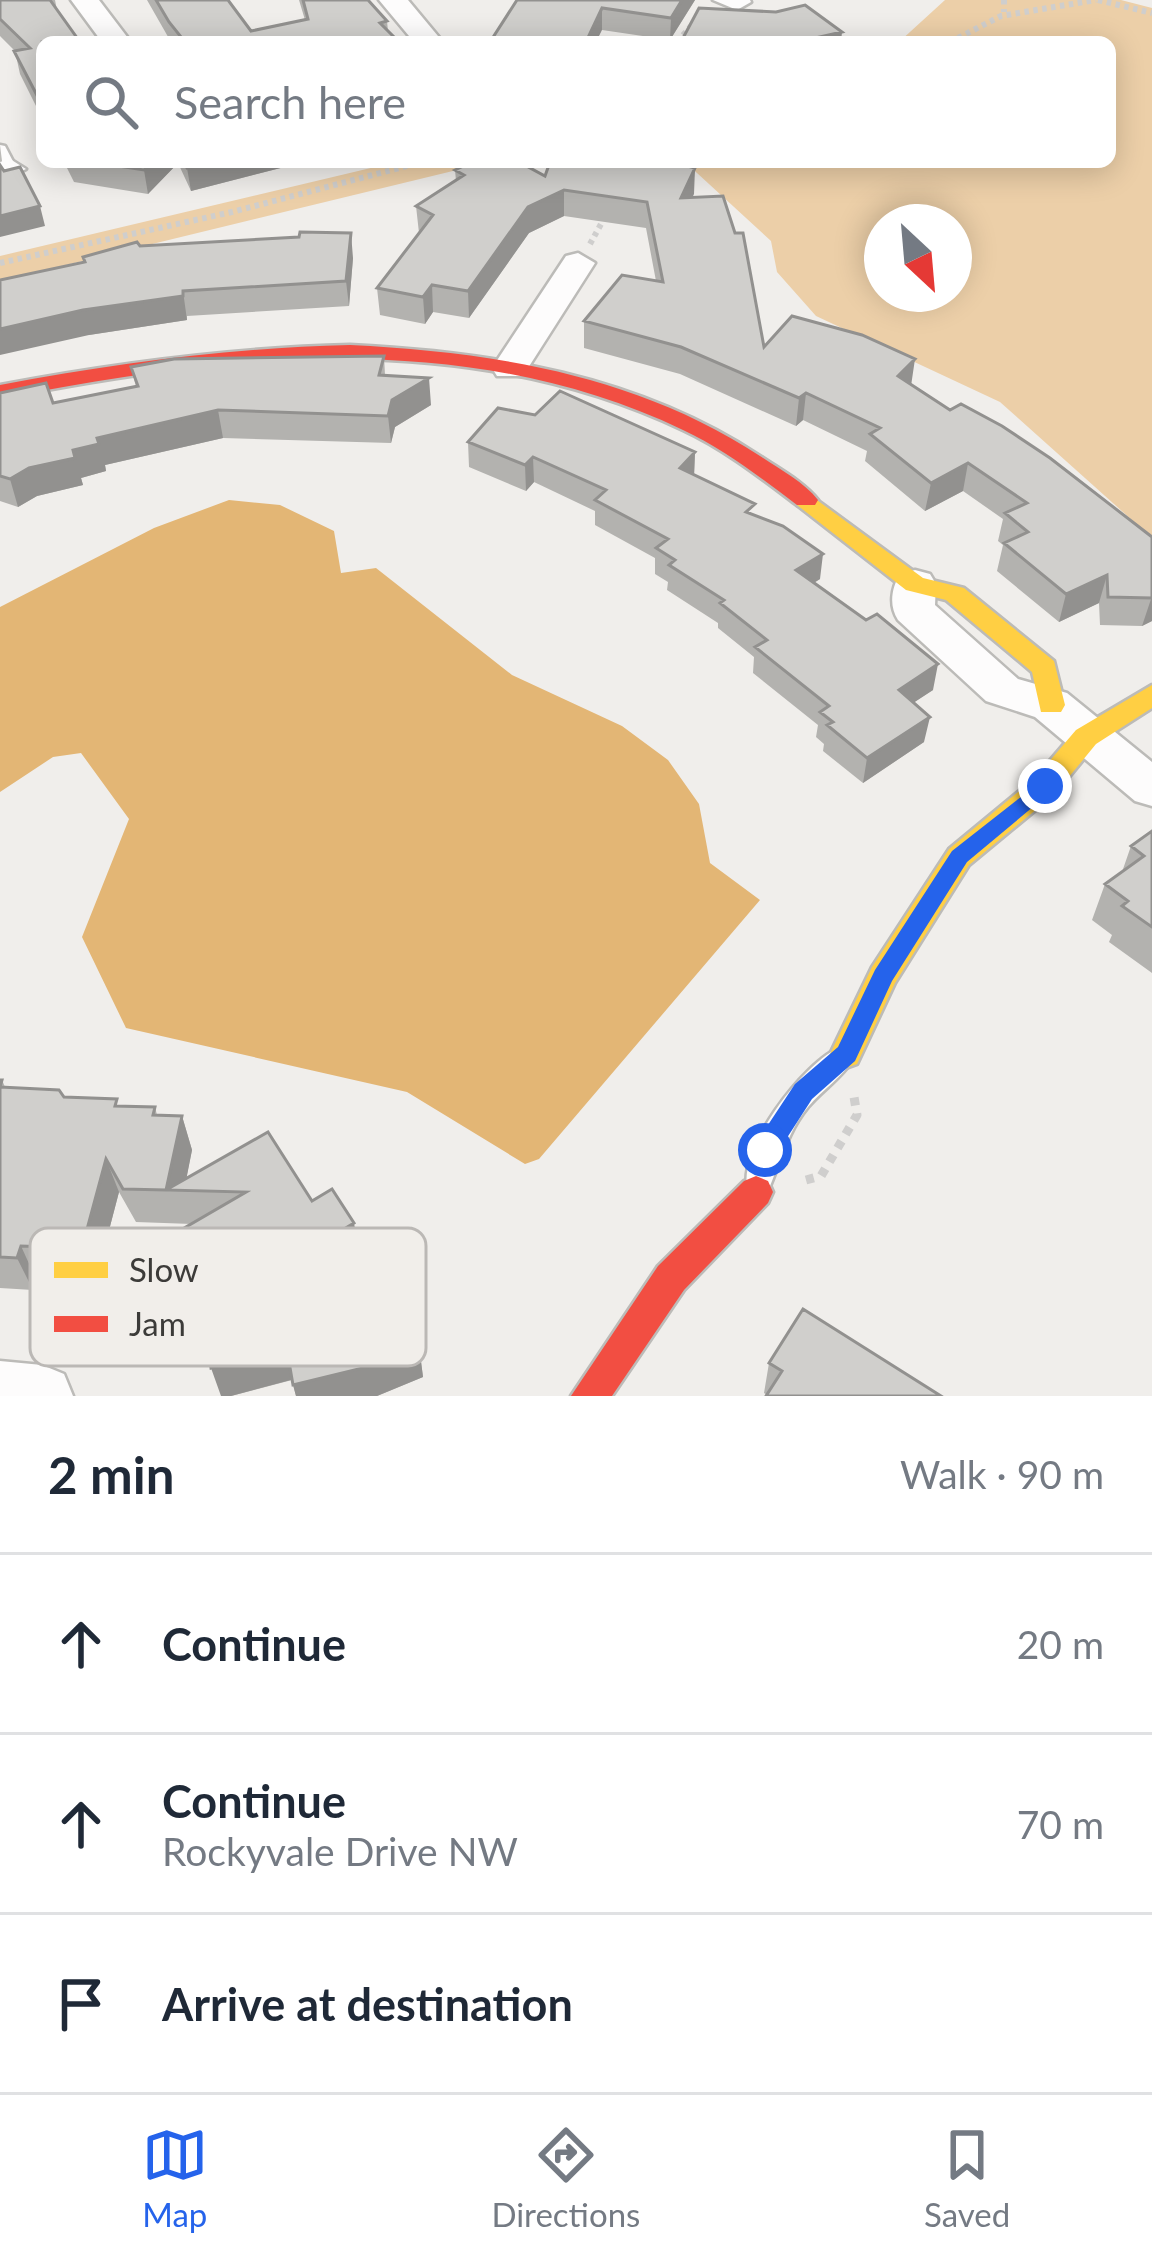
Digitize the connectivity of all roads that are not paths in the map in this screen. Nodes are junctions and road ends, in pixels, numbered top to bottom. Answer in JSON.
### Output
{"nodes":[{"id":1,"x":86,"y":0,"type":"edge"},
{"id":2,"x":393,"y":0,"type":"edge"},
{"id":3,"x":423,"y":0,"type":"edge"},
{"id":4,"x":113,"y":36,"type":"edge"},
{"id":5,"x":423,"y":36,"type":"edge"},
{"id":6,"x":578,"y":262,"type":"road end"},
{"id":7,"x":510,"y":368,"type":"junction"},
{"id":8,"x":0,"y":392,"type":"edge"},
{"id":9,"x":916,"y":584,"type":"joint"},
{"id":10,"x":1152,"y":695,"type":"edge"},
{"id":11,"x":1087,"y":737,"type":"junction"},
{"id":12,"x":1152,"y":788,"type":"edge"},
{"id":13,"x":846,"y":1054,"type":"joint"},
{"id":14,"x":756,"y":1192,"type":"joint"},
{"id":15,"x":0,"y":1393,"type":"edge"},
{"id":16,"x":42,"y":1396,"type":"edge"},
{"id":17,"x":590,"y":1396,"type":"edge"}],
"edges":[{"from":1,"to":4,"type":"street"},
{"from":2,"to":5,"type":"street"},
{"from":3,"to":5,"type":"street"},
{"from":6,"to":7,"type":"street"},
{"from":7,"to":8,"type":"street"},
{"from":7,"to":9,"type":"street"},
{"from":9,"to":11,"type":"street"},
{"from":10,"to":11,"type":"street"},
{"from":11,"to":12,"type":"street"},
{"from":11,"to":13,"type":"street"},
{"from":13,"to":14,"type":"lane"},
{"from":14,"to":17,"type":"street"},
{"from":15,"to":16,"type":"street"}]}
